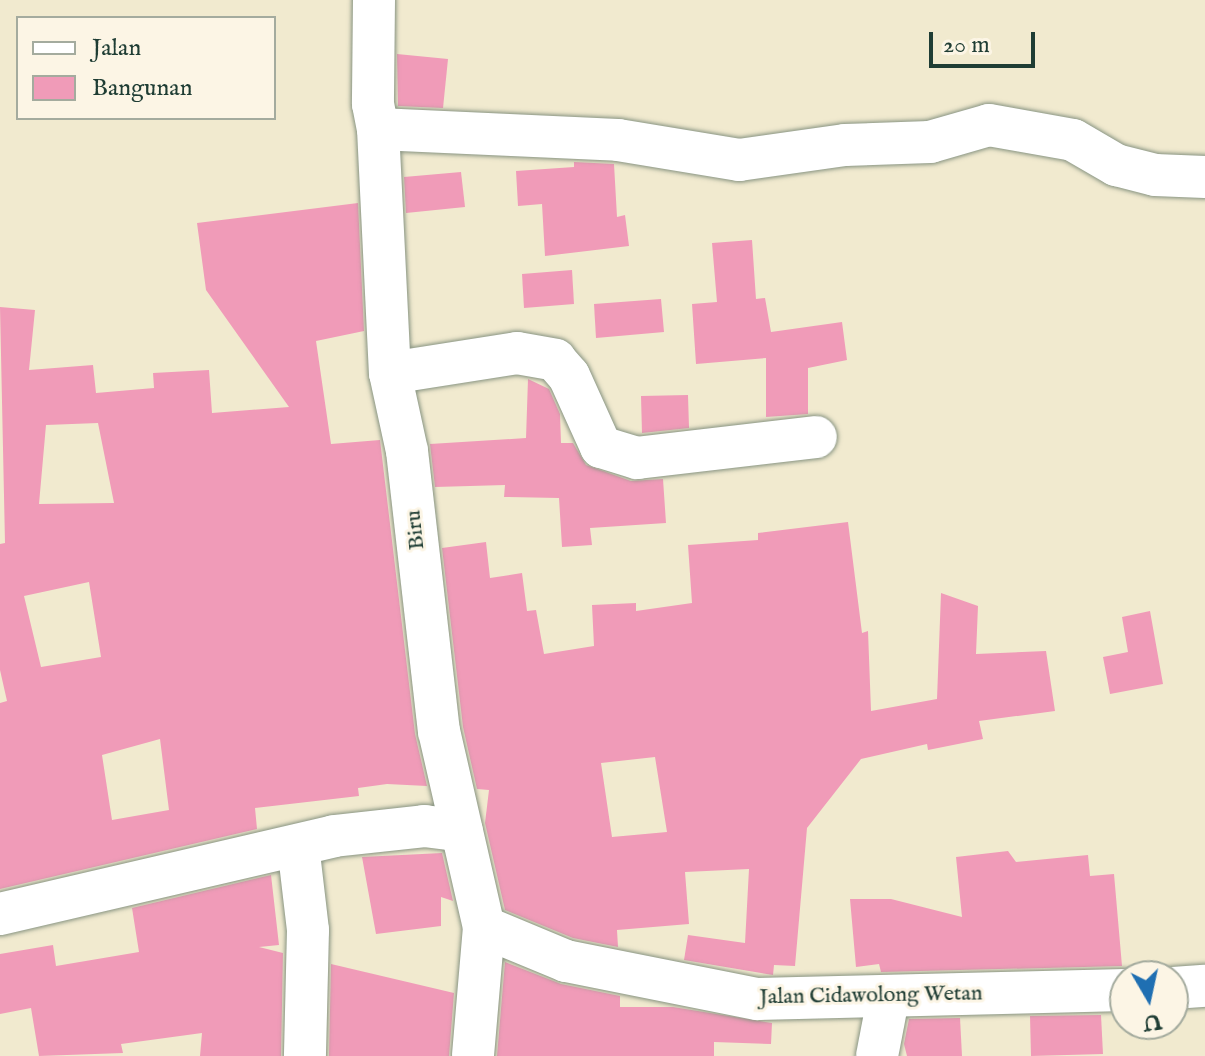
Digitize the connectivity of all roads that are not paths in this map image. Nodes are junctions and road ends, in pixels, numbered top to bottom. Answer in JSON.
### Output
{"nodes":[{"id":1,"x":374,"y":0,"type":"edge"},
{"id":2,"x":378,"y":129,"type":"junction"},
{"id":3,"x":1205,"y":177,"type":"edge"},
{"id":4,"x":390,"y":373,"type":"junction"},
{"id":5,"x":816,"y":437,"type":"dead end"},
{"id":6,"x":462,"y":831,"type":"junction"},
{"id":7,"x":298,"y":845,"type":"junction"},
{"id":8,"x":0,"y":914,"type":"edge"},
{"id":9,"x":484,"y":927,"type":"junction"},
{"id":10,"x":1109,"y":991,"type":"edge"},
{"id":11,"x":888,"y":999,"type":"junction"},
{"id":12,"x":305,"y":1056,"type":"edge"},
{"id":13,"x":473,"y":1056,"type":"edge"},
{"id":14,"x":877,"y":1056,"type":"edge"}],
"edges":[{"from":1,"to":2,"type":"street","name":"Biru"},
{"from":2,"to":3,"type":"street"},
{"from":2,"to":4,"type":"street","name":"Biru"},
{"from":4,"to":5,"type":"street"},
{"from":4,"to":6,"type":"street","name":"Biru"},
{"from":6,"to":7,"type":"street"},
{"from":6,"to":9,"type":"street","name":"Biru"},
{"from":7,"to":8,"type":"street"},
{"from":7,"to":12,"type":"street"},
{"from":9,"to":11,"type":"street","name":"Jalan Cidawolong Wetan"},
{"from":9,"to":13,"type":"street","name":"Biru"},
{"from":10,"to":11,"type":"street","name":"Jalan Cidawolong Wetan"},
{"from":11,"to":14,"type":"street"}]}
